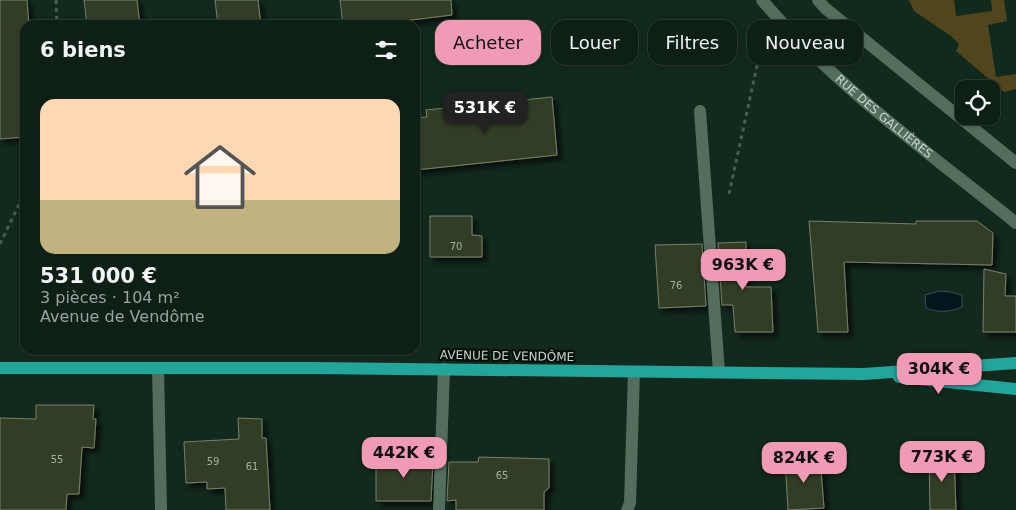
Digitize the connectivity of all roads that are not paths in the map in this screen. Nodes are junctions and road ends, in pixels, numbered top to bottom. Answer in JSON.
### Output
{"nodes":[{"id":1,"x":762,"y":0,"type":"edge"},
{"id":2,"x":825,"y":3,"type":"edge"},
{"id":3,"x":700,"y":111,"type":"dead end"},
{"id":4,"x":1016,"y":163,"type":"edge"},
{"id":5,"x":1016,"y":222,"type":"edge"},
{"id":6,"x":1016,"y":363,"type":"edge"},
{"id":7,"x":0,"y":368,"type":"edge"},
{"id":8,"x":158,"y":368,"type":"junction"},
{"id":9,"x":444,"y":369,"type":"junction"},
{"id":10,"x":634,"y":372,"type":"junction"},
{"id":11,"x":719,"y":372,"type":"junction"},
{"id":12,"x":864,"y":374,"type":"junction"},
{"id":13,"x":1016,"y":390,"type":"edge"},
{"id":14,"x":161,"y":510,"type":"edge"},
{"id":15,"x":438,"y":510,"type":"edge"},
{"id":16,"x":627,"y":510,"type":"edge"}],
"edges":[{"from":1,"to":5,"type":"street","name":"RUE DES GALLIÈRES"},
{"from":2,"to":4,"type":"street"},
{"from":3,"to":11,"type":"street"},
{"from":6,"to":12,"type":"main road","name":"AVENUE DE VENDÔME"},
{"from":7,"to":8,"type":"main road","name":"AVENUE DE VENDÔME"},
{"from":8,"to":9,"type":"main road","name":"AVENUE DE VENDÔME"},
{"from":8,"to":14,"type":"street"},
{"from":9,"to":10,"type":"main road","name":"AVENUE DE VENDÔME"},
{"from":9,"to":15,"type":"street"},
{"from":10,"to":11,"type":"main road","name":"AVENUE DE VENDÔME"},
{"from":10,"to":16,"type":"street"},
{"from":11,"to":12,"type":"main road","name":"AVENUE DE VENDÔME"},
{"from":12,"to":13,"type":"main road","name":"AVENUE DE VENDÔME"}]}
